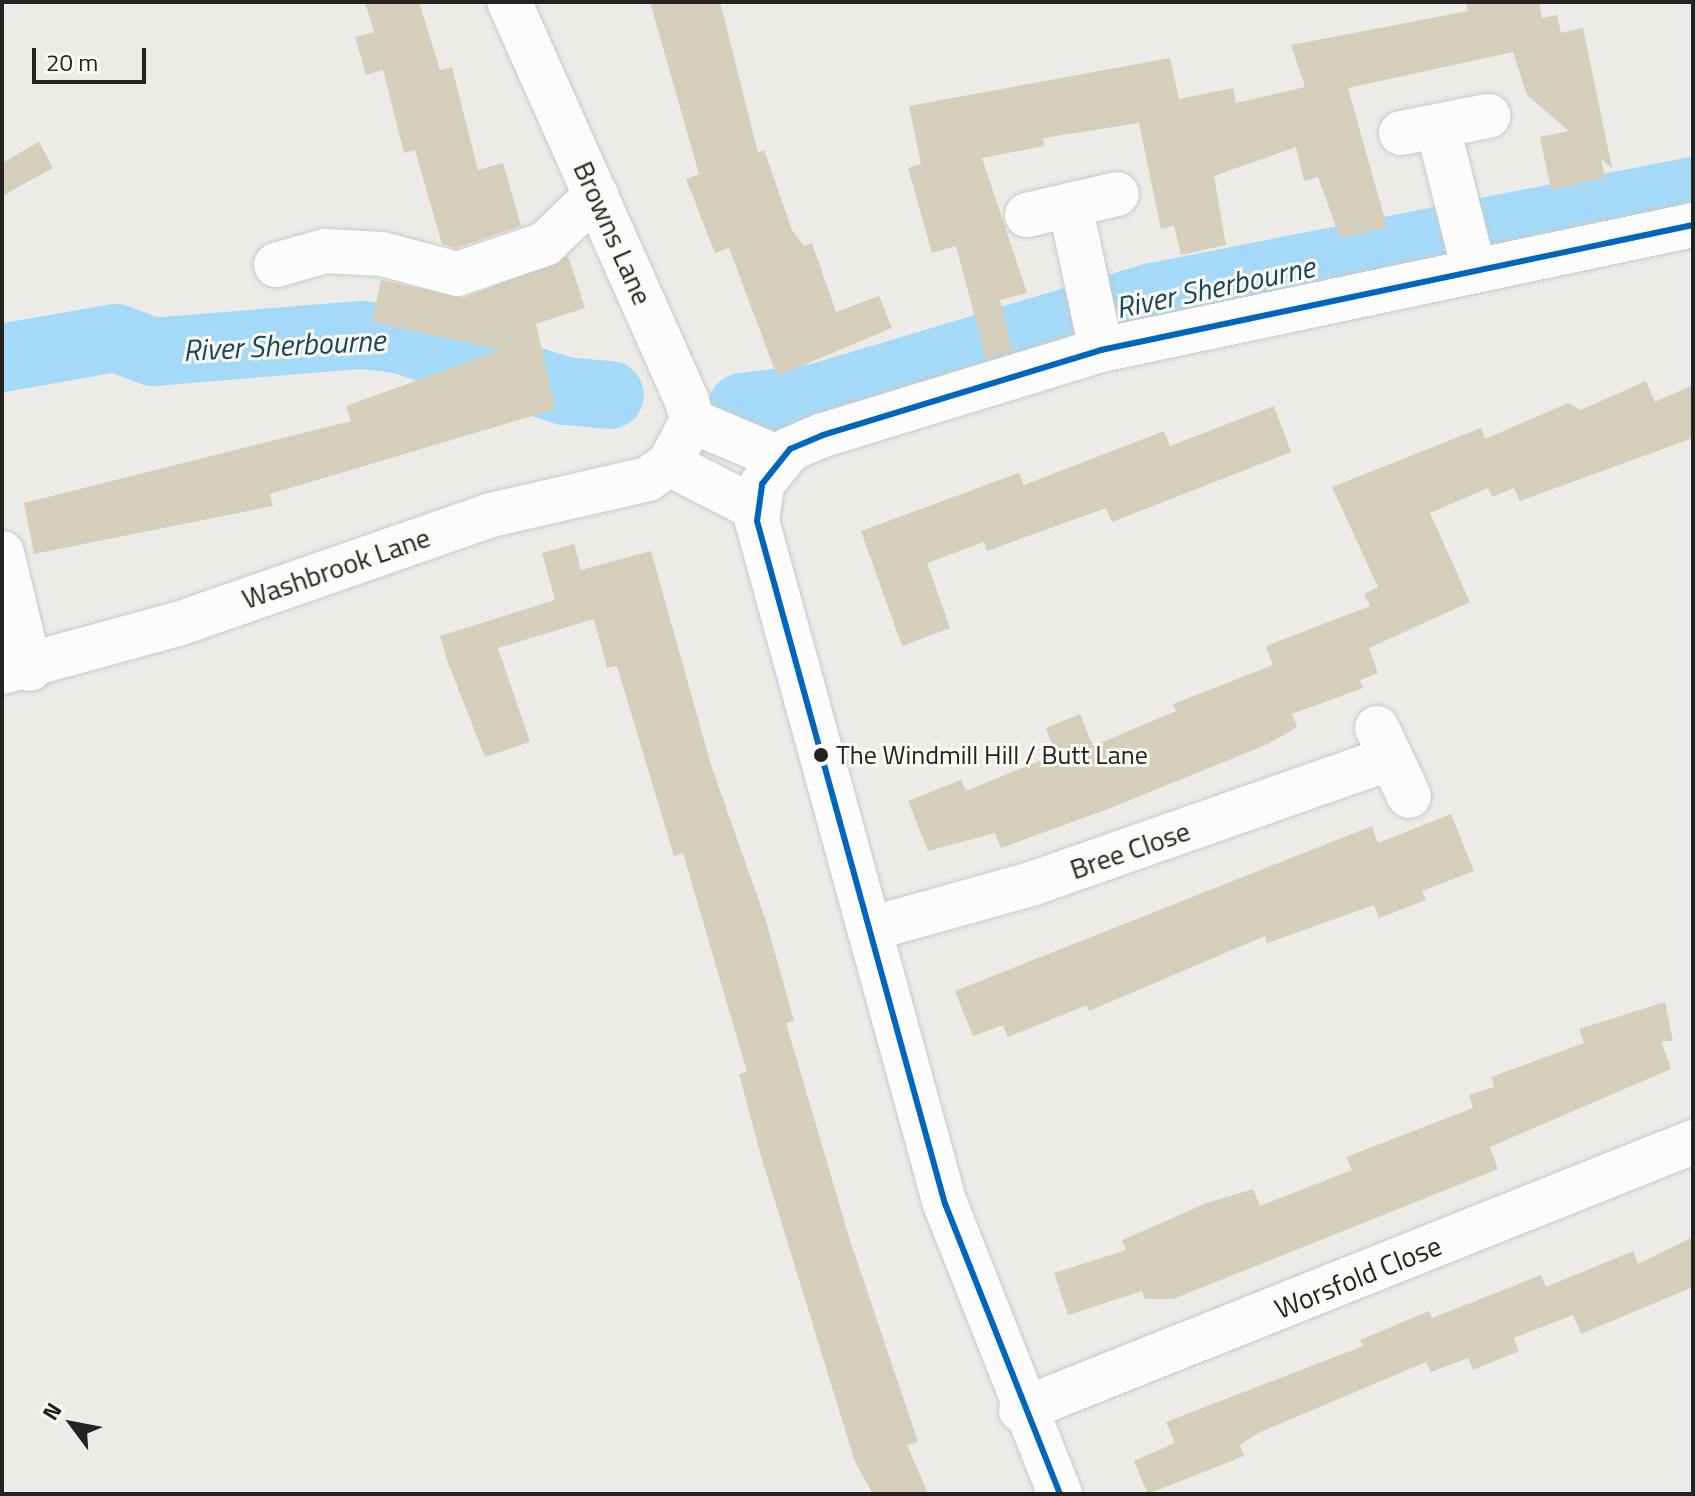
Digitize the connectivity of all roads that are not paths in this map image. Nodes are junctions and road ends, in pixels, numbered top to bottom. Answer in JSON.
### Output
{"nodes":[{"id":1,"x":509,"y":2,"type":"edge"},
{"id":2,"x":1488,"y":116,"type":"dead end"},
{"id":3,"x":1117,"y":194,"type":"dead end"},
{"id":4,"x":596,"y":195,"type":"junction"},
{"id":5,"x":1070,"y":205,"type":"junction"},
{"id":6,"x":1027,"y":215,"type":"dead end"},
{"id":7,"x":1693,"y":225,"type":"edge"},
{"id":8,"x":1467,"y":243,"type":"junction"},
{"id":9,"x":276,"y":265,"type":"dead end"},
{"id":10,"x":1095,"y":327,"type":"junction"},
{"id":11,"x":692,"y":421,"type":"junction"},
{"id":12,"x":779,"y":458,"type":"junction"},
{"id":13,"x":669,"y":464,"type":"junction"},
{"id":14,"x":757,"y":509,"type":"junction"},
{"id":15,"x":2,"y":553,"type":"edge"},
{"id":16,"x":16,"y":670,"type":"edge"},
{"id":17,"x":1409,"y":796,"type":"dead end"},
{"id":18,"x":870,"y":929,"type":"junction"},
{"id":19,"x":1693,"y":1142,"type":"edge"},
{"id":20,"x":1021,"y":1410,"type":"junction"},
{"id":21,"x":1060,"y":1494,"type":"edge"}],
"edges":[{"from":1,"to":4,"type":"street","name":"Browns Lane"},
{"from":2,"to":8,"type":"street"},
{"from":3,"to":5,"type":"street"},
{"from":4,"to":9,"type":"street"},
{"from":4,"to":11,"type":"street","name":"Browns Lane"},
{"from":5,"to":6,"type":"street"},
{"from":5,"to":10,"type":"street"},
{"from":7,"to":8,"type":"street"},
{"from":8,"to":10,"type":"street"},
{"from":10,"to":12,"type":"street"},
{"from":11,"to":12,"type":"street"},
{"from":11,"to":13,"type":"street"},
{"from":12,"to":14,"type":"street"},
{"from":13,"to":14,"type":"street"},
{"from":13,"to":16,"type":"street","name":"Washbrook Lane"},
{"from":14,"to":18,"type":"street"},
{"from":15,"to":16,"type":"street"},
{"from":17,"to":18,"type":"street","name":"Bree Close"},
{"from":18,"to":20,"type":"street"},
{"from":19,"to":20,"type":"street","name":"Worsfold Close"},
{"from":20,"to":21,"type":"street"}]}
